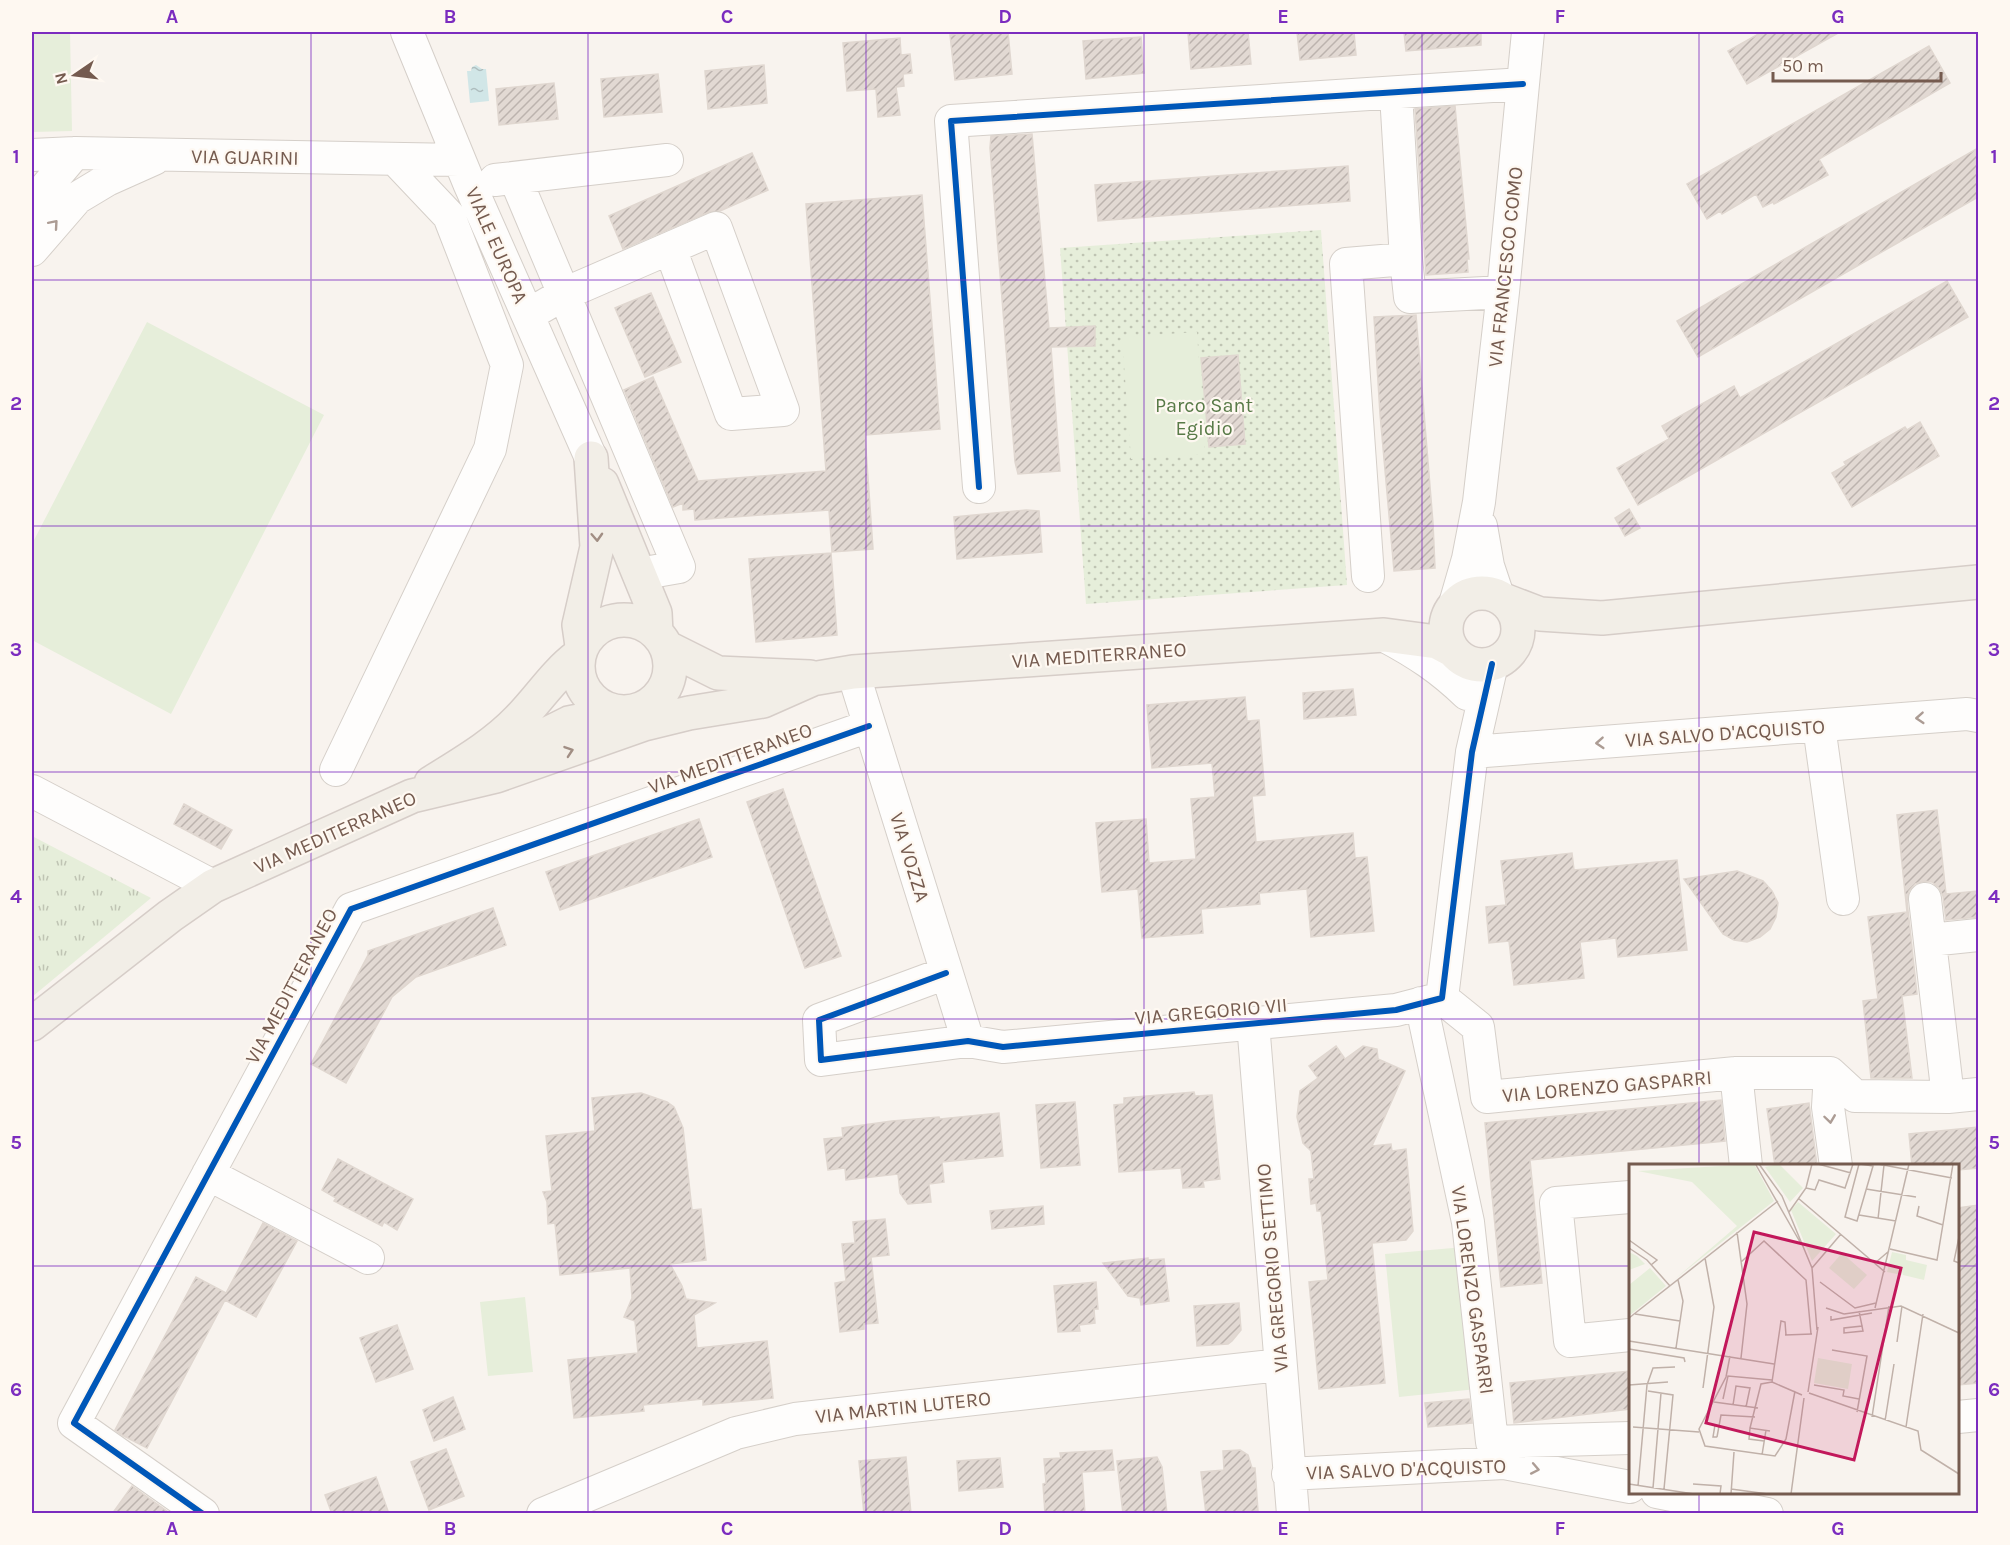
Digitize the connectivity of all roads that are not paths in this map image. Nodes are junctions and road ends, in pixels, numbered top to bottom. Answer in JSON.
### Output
{"nodes":[{"id":1,"x":407,"y":32,"type":"edge"},
{"id":2,"x":1528,"y":32,"type":"edge"},
{"id":3,"x":1523,"y":84,"type":"junction"},
{"id":4,"x":1396,"y":94,"type":"junction"},
{"id":5,"x":75,"y":153,"type":"junction"},
{"id":6,"x":32,"y":155,"type":"edge"},
{"id":7,"x":161,"y":156,"type":"junction"},
{"id":8,"x":395,"y":159,"type":"junction"},
{"id":9,"x":667,"y":160,"type":"dead end"},
{"id":10,"x":464,"y":171,"type":"junction"},
{"id":11,"x":515,"y":178,"type":"junction"},
{"id":12,"x":35,"y":193,"type":"edge"},
{"id":13,"x":76,"y":198,"type":"junction"},
{"id":14,"x":670,"y":248,"type":"junction"},
{"id":15,"x":32,"y":250,"type":"edge"},
{"id":16,"x":1406,"y":259,"type":"junction"},
{"id":17,"x":1503,"y":292,"type":"junction"},
{"id":18,"x":564,"y":294,"type":"junction"},
{"id":19,"x":528,"y":315,"type":"junction"},
{"id":20,"x":591,"y":458,"type":"junction"},
{"id":21,"x":980,"y":487,"type":"dead end"},
{"id":22,"x":1479,"y":502,"type":"junction"},
{"id":23,"x":639,"y":574,"type":"junction"},
{"id":24,"x":1368,"y":576,"type":"dead end"},
{"id":25,"x":1978,"y":582,"type":"edge"},
{"id":26,"x":1502,"y":598,"type":"junction"},
{"id":27,"x":1452,"y":608,"type":"junction"},
{"id":28,"x":1602,"y":618,"type":"junction"},
{"id":29,"x":1384,"y":635,"type":"junction"},
{"id":30,"x":661,"y":640,"type":"junction"},
{"id":31,"x":580,"y":651,"type":"junction"},
{"id":32,"x":1456,"y":654,"type":"junction"},
{"id":33,"x":1504,"y":654,"type":"junction"},
{"id":34,"x":853,"y":672,"type":"junction"},
{"id":35,"x":815,"y":678,"type":"junction"},
{"id":36,"x":1467,"y":694,"type":"junction"},
{"id":37,"x":656,"y":701,"type":"junction"},
{"id":38,"x":620,"y":713,"type":"junction"},
{"id":39,"x":1978,"y":716,"type":"edge"},
{"id":40,"x":868,"y":726,"type":"junction"},
{"id":41,"x":1819,"y":726,"type":"junction"},
{"id":42,"x":1472,"y":752,"type":"junction"},
{"id":43,"x":336,"y":770,"type":"dead end"},
{"id":44,"x":32,"y":791,"type":"edge"},
{"id":45,"x":412,"y":796,"type":"junction"},
{"id":46,"x":213,"y":886,"type":"junction"},
{"id":47,"x":1843,"y":899,"type":"dead end"},
{"id":48,"x":1925,"y":899,"type":"dead end"},
{"id":49,"x":1978,"y":935,"type":"edge"},
{"id":50,"x":1930,"y":940,"type":"junction"},
{"id":51,"x":946,"y":973,"type":"junction"},
{"id":52,"x":1431,"y":1001,"type":"junction"},
{"id":53,"x":1253,"y":1023,"type":"junction"},
{"id":54,"x":32,"y":1024,"type":"edge"},
{"id":55,"x":968,"y":1041,"type":"junction"},
{"id":56,"x":1736,"y":1073,"type":"junction"},
{"id":57,"x":1830,"y":1073,"type":"junction"},
{"id":58,"x":1978,"y":1094,"type":"edge"},
{"id":59,"x":1948,"y":1097,"type":"junction"},
{"id":60,"x":1746,"y":1164,"type":"edge"},
{"id":61,"x":1836,"y":1164,"type":"edge"},
{"id":62,"x":208,"y":1174,"type":"junction"},
{"id":63,"x":1629,"y":1197,"type":"edge"},
{"id":64,"x":368,"y":1258,"type":"dead end"},
{"id":65,"x":1629,"y":1335,"type":"edge"},
{"id":66,"x":1280,"y":1365,"type":"junction"},
{"id":67,"x":1978,"y":1415,"type":"edge"},
{"id":68,"x":1959,"y":1417,"type":"edge"},
{"id":69,"x":1629,"y":1438,"type":"edge"},
{"id":70,"x":1288,"y":1474,"type":"junction"},
{"id":71,"x":1629,"y":1487,"type":"edge"},
{"id":72,"x":1668,"y":1494,"type":"edge"},
{"id":73,"x":1782,"y":1494,"type":"edge"},
{"id":74,"x":203,"y":1514,"type":"edge"},
{"id":75,"x":543,"y":1514,"type":"edge"},
{"id":76,"x":1293,"y":1514,"type":"edge"},
{"id":77,"x":1767,"y":1514,"type":"edge"},
{"id":78,"x":1784,"y":1514,"type":"edge"}],
"edges":[{"from":1,"to":10,"type":"street","name":"VIALE EUROPA"},
{"from":2,"to":3,"type":"street","name":"VIA FRANCESCO COMO"},
{"from":3,"to":4,"type":"street"},
{"from":3,"to":17,"type":"street","name":"VIA FRANCESCO COMO"},
{"from":4,"to":16,"type":"street"},
{"from":4,"to":21,"type":"street"},
{"from":5,"to":6,"type":"street","name":"VIA GUARINI"},
{"from":5,"to":7,"type":"street","name":"VIA GUARINI"},
{"from":5,"to":12,"type":"street"},
{"from":5,"to":13,"type":"street"},
{"from":7,"to":8,"type":"street","name":"VIA GUARINI"},
{"from":7,"to":13,"type":"street"},
{"from":8,"to":10,"type":"street","name":"VIA GUARINI"},
{"from":8,"to":43,"type":"street"},
{"from":9,"to":11,"type":"street","name":"VIA GUARINI"},
{"from":10,"to":11,"type":"street","name":"VIA GUARINI"},
{"from":10,"to":19,"type":"street","name":"VIALE EUROPA"},
{"from":11,"to":18,"type":"street"},
{"from":15,"to":13,"type":"street","one_way":true},
{"from":14,"to":14,"type":"street"},
{"from":14,"to":18,"type":"street"},
{"from":16,"to":17,"type":"street"},
{"from":16,"to":24,"type":"street"},
{"from":17,"to":22,"type":"street","name":"VIA FRANCESCO COMO"},
{"from":18,"to":19,"type":"street"},
{"from":18,"to":23,"type":"street"},
{"from":19,"to":20,"type":"street","name":"VIALE EUROPA"},
{"from":20,"to":23,"type":"main road"},
{"from":20,"to":31,"type":"main road","one_way":true},
{"from":22,"to":26,"type":"street","name":"VIA FRANCESCO COMO"},
{"from":22,"to":27,"type":"street","name":"VIA FRANCESCO COMO"},
{"from":23,"to":30,"type":"main road"},
{"from":25,"to":28,"type":"main road"},
{"from":26,"to":27,"type":"main road"},
{"from":26,"to":28,"type":"main road"},
{"from":26,"to":33,"type":"main road"},
{"from":27,"to":29,"type":"main road","name":"VIA MEDITERRANEO"},
{"from":27,"to":32,"type":"main road"},
{"from":28,"to":33,"type":"main road"},
{"from":29,"to":32,"type":"main road","name":"VIA MEDITERRANEO"},
{"from":29,"to":34,"type":"main road","name":"VIA MEDITERRANEO"},
{"from":29,"to":36,"type":"street"},
{"from":30,"to":31,"type":"main road"},
{"from":30,"to":35,"type":"main road","name":"VIA MEDITERRANEO"},
{"from":30,"to":37,"type":"main road"},
{"from":31,"to":38,"type":"main road"},
{"from":31,"to":45,"type":"main road"},
{"from":32,"to":33,"type":"main road"},
{"from":32,"to":36,"type":"street"},
{"from":33,"to":42,"type":"street"},
{"from":34,"to":35,"type":"main road","name":"VIA MEDITERRANEO"},
{"from":34,"to":40,"type":"street","name":"VIA VOZZA"},
{"from":35,"to":37,"type":"main road","name":"VIA MEDITERRANEO"},
{"from":45,"to":35,"type":"main road","name":"VIA MEDITERRANEO","one_way":true},
{"from":36,"to":42,"type":"street"},
{"from":37,"to":38,"type":"main road"},
{"from":38,"to":45,"type":"main road"},
{"from":39,"to":41,"type":"street","name":"VIA SALVO D'ACQUISTO","one_way":true},
{"from":40,"to":51,"type":"street","name":"VIA VOZZA"},
{"from":40,"to":62,"type":"street","name":"VIA MEDITTERANEO"},
{"from":41,"to":42,"type":"street","name":"VIA SALVO D'ACQUISTO","one_way":true},
{"from":41,"to":47,"type":"street"},
{"from":42,"to":52,"type":"street"},
{"from":44,"to":46,"type":"street"},
{"from":45,"to":46,"type":"main road","name":"VIA MEDITERRANEO"},
{"from":46,"to":54,"type":"main road","name":"VIA MEDITERRANEO"},
{"from":48,"to":50,"type":"street"},
{"from":49,"to":50,"type":"street"},
{"from":50,"to":59,"type":"street"},
{"from":51,"to":55,"type":"street","name":"VIA VOZZA"},
{"from":51,"to":55,"type":"street","name":"VIA GREGORIO VII"},
{"from":52,"to":53,"type":"street","name":"VIA GREGORIO VII"},
{"from":52,"to":56,"type":"street","name":"VIA LORENZO GASPARRI"},
{"from":52,"to":69,"type":"street","name":"VIA LORENZO GASPARRI"},
{"from":53,"to":55,"type":"street","name":"VIA GREGORIO VII"},
{"from":53,"to":66,"type":"street","name":"VIA GREGORIO SETTIMO"},
{"from":56,"to":57,"type":"street","name":"VIA LORENZO GASPARRI"},
{"from":56,"to":60,"type":"street","name":"VIA LORENZO GASPARRI"},
{"from":57,"to":59,"type":"street"},
{"from":57,"to":61,"type":"street","one_way":true},
{"from":58,"to":59,"type":"street"},
{"from":62,"to":64,"type":"street"},
{"from":62,"to":74,"type":"street","name":"VIA MEDITTERANEO"},
{"from":63,"to":65,"type":"street"},
{"from":66,"to":70,"type":"street","name":"VIA GREGORIO SETTIMO"},
{"from":66,"to":75,"type":"street","name":"VIA MARTIN LUTERO"},
{"from":67,"to":68,"type":"street"},
{"from":70,"to":71,"type":"street","name":"VIA SALVO D'ACQUISTO","one_way":true},
{"from":70,"to":76,"type":"street","name":"VIA GREGORIO SETTIMO"},
{"from":72,"to":77,"type":"street"},
{"from":73,"to":78,"type":"street"}]}
